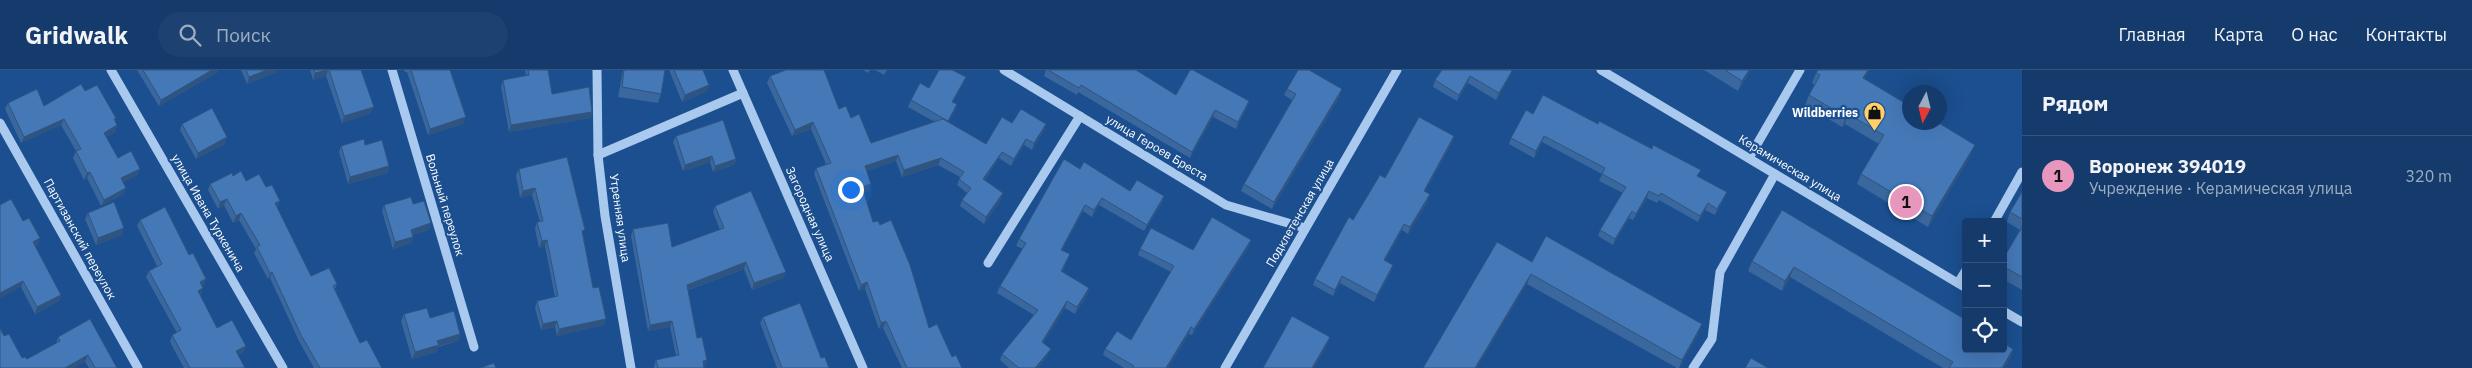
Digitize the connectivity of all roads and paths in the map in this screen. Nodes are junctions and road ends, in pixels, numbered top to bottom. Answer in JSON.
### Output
{"nodes":[{"id":1,"x":111,"y":70,"type":"edge"},
{"id":2,"x":392,"y":70,"type":"edge"},
{"id":3,"x":597,"y":70,"type":"edge"},
{"id":4,"x":733,"y":70,"type":"edge"},
{"id":5,"x":1004,"y":70,"type":"edge"},
{"id":6,"x":1397,"y":70,"type":"edge"},
{"id":7,"x":1601,"y":70,"type":"edge"},
{"id":8,"x":1800,"y":70,"type":"edge"},
{"id":9,"x":744,"y":93,"type":"junction"},
{"id":10,"x":1080,"y":116,"type":"junction"},
{"id":11,"x":0,"y":123,"type":"edge"},
{"id":12,"x":598,"y":155,"type":"junction"},
{"id":13,"x":1749,"y":158,"type":"junction"},
{"id":14,"x":2022,"y":172,"type":"edge"},
{"id":15,"x":1775,"y":174,"type":"junction"},
{"id":16,"x":1996,"y":218,"type":"edge"},
{"id":17,"x":1305,"y":228,"type":"junction"},
{"id":18,"x":988,"y":263,"type":"dead end"},
{"id":19,"x":1962,"y":286,"type":"edge"},
{"id":20,"x":2007,"y":313,"type":"edge"},
{"id":21,"x":2022,"y":322,"type":"edge"},
{"id":22,"x":474,"y":347,"type":"dead end"},
{"id":23,"x":138,"y":368,"type":"edge"},
{"id":24,"x":283,"y":368,"type":"edge"},
{"id":25,"x":631,"y":368,"type":"edge"},
{"id":26,"x":863,"y":368,"type":"edge"},
{"id":27,"x":1224,"y":368,"type":"edge"},
{"id":28,"x":1693,"y":368,"type":"edge"}],
"edges":[{"from":1,"to":24,"type":"street","name":"улица Ивана Туркенича"},
{"from":2,"to":22,"type":"street","name":"Вольный переулок"},
{"from":3,"to":12,"type":"street","name":"Утренняя улица"},
{"from":4,"to":9,"type":"street","name":"Загородная улица"},
{"from":5,"to":10,"type":"street","name":"улица Героев Бреста"},
{"from":6,"to":17,"type":"street","name":"Подклетенская улица"},
{"from":7,"to":13,"type":"street","name":"Керамическая улица"},
{"from":8,"to":13,"type":"street"},
{"from":9,"to":12,"type":"street"},
{"from":9,"to":26,"type":"street","name":"Загородная улица"},
{"from":10,"to":17,"type":"street","name":"улица Героев Бреста"},
{"from":10,"to":18,"type":"street"},
{"from":11,"to":23,"type":"street","name":"Партизанский переулок"},
{"from":12,"to":25,"type":"street","name":"Утренняя улица"},
{"from":13,"to":15,"type":"street","name":"Керамическая улица"},
{"from":14,"to":16,"type":"street"},
{"from":15,"to":19,"type":"street","name":"Керамическая улица"},
{"from":15,"to":28,"type":"street"},
{"from":17,"to":27,"type":"street","name":"Подклетенская улица"},
{"from":20,"to":21,"type":"street"}]}
